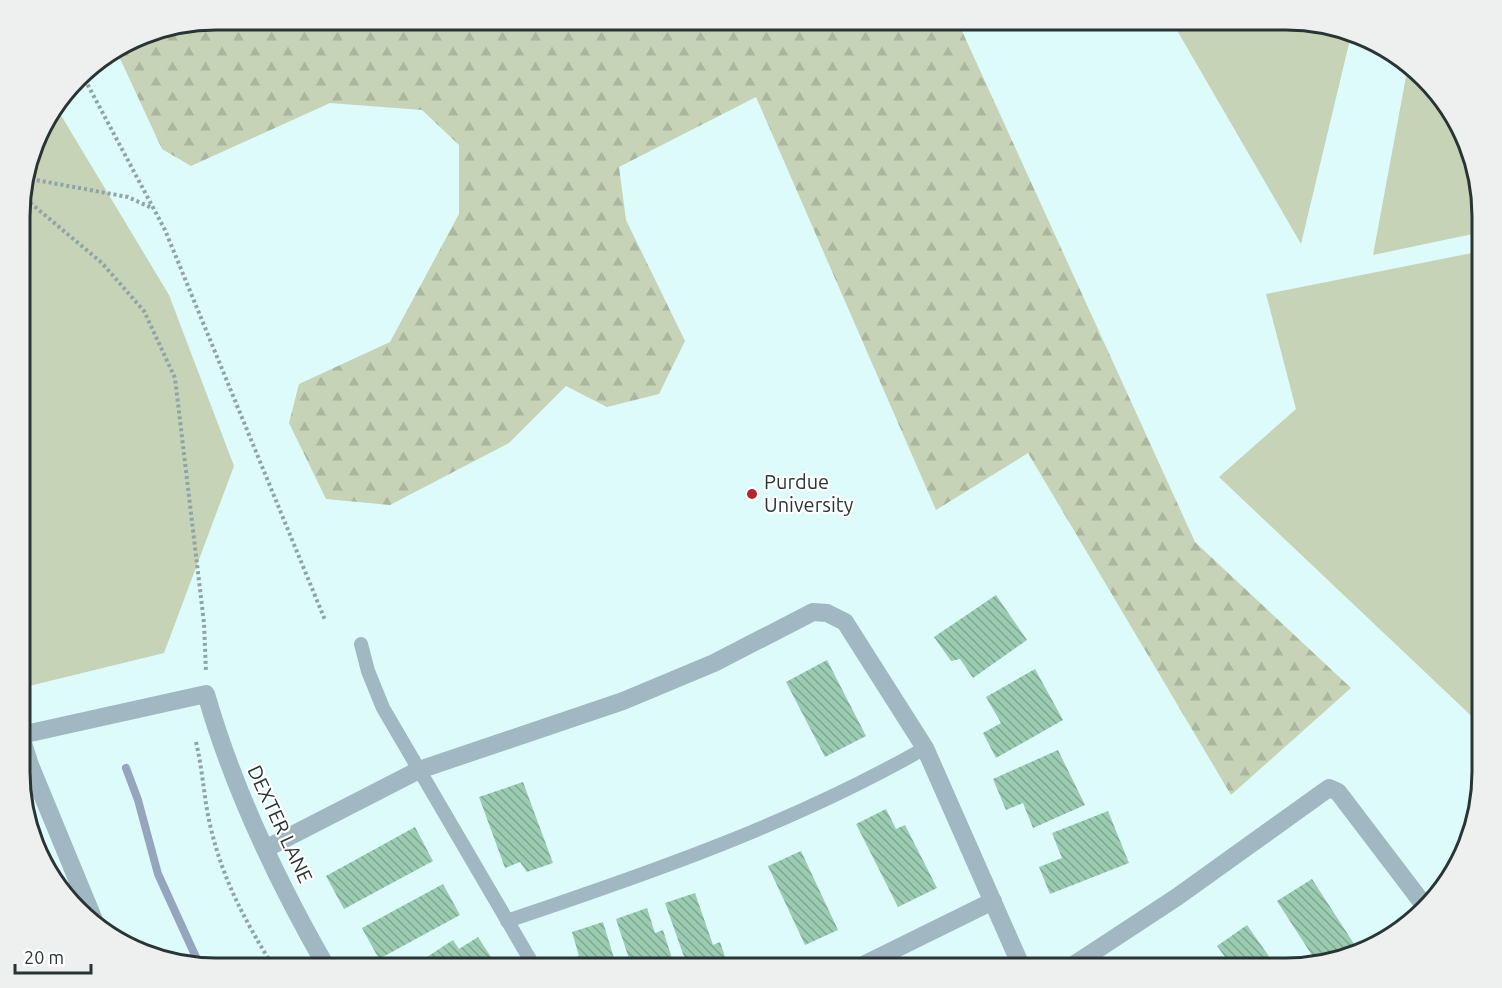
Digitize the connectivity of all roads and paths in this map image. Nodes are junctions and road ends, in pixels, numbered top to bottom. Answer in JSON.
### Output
{"nodes":[{"id":1,"x":86,"y":82,"type":"edge"},
{"id":2,"x":34,"y":180,"type":"edge"},
{"id":3,"x":31,"y":204,"type":"edge"},
{"id":4,"x":154,"y":209,"type":"junction"},
{"id":5,"x":325,"y":620,"type":"dead end"},
{"id":6,"x":360,"y":644,"type":"dead end"},
{"id":7,"x":206,"y":694,"type":"junction"},
{"id":8,"x":30,"y":734,"type":"edge"},
{"id":9,"x":195,"y":737,"type":"dead end"},
{"id":10,"x":925,"y":748,"type":"junction"},
{"id":11,"x":30,"y":765,"type":"edge"},
{"id":12,"x":419,"y":770,"type":"junction"},
{"id":13,"x":265,"y":849,"type":"junction"},
{"id":14,"x":1421,"y":900,"type":"edge"},
{"id":15,"x":993,"y":902,"type":"junction"},
{"id":16,"x":89,"y":908,"type":"edge"},
{"id":17,"x":507,"y":921,"type":"junction"},
{"id":18,"x":268,"y":958,"type":"edge"},
{"id":19,"x":322,"y":958,"type":"edge"},
{"id":20,"x":529,"y":958,"type":"edge"},
{"id":21,"x":878,"y":958,"type":"edge"},
{"id":22,"x":1018,"y":958,"type":"edge"},
{"id":23,"x":1085,"y":958,"type":"edge"}],
"edges":[{"from":1,"to":4,"type":"path"},
{"from":2,"to":4,"type":"path"},
{"from":3,"to":7,"type":"path"},
{"from":4,"to":5,"type":"path"},
{"from":6,"to":12,"type":"lane"},
{"from":7,"to":8,"type":"street"},
{"from":7,"to":13,"type":"street","name":"DEXTER LANE"},
{"from":9,"to":18,"type":"path"},
{"from":10,"to":12,"type":"street"},
{"from":10,"to":15,"type":"street"},
{"from":10,"to":17,"type":"lane"},
{"from":11,"to":16,"type":"street"},
{"from":12,"to":13,"type":"street"},
{"from":12,"to":17,"type":"lane"},
{"from":13,"to":19,"type":"street","name":"DEXTER LANE"},
{"from":14,"to":23,"type":"street"},
{"from":15,"to":21,"type":"street"},
{"from":15,"to":22,"type":"street"},
{"from":17,"to":20,"type":"lane"}]}
